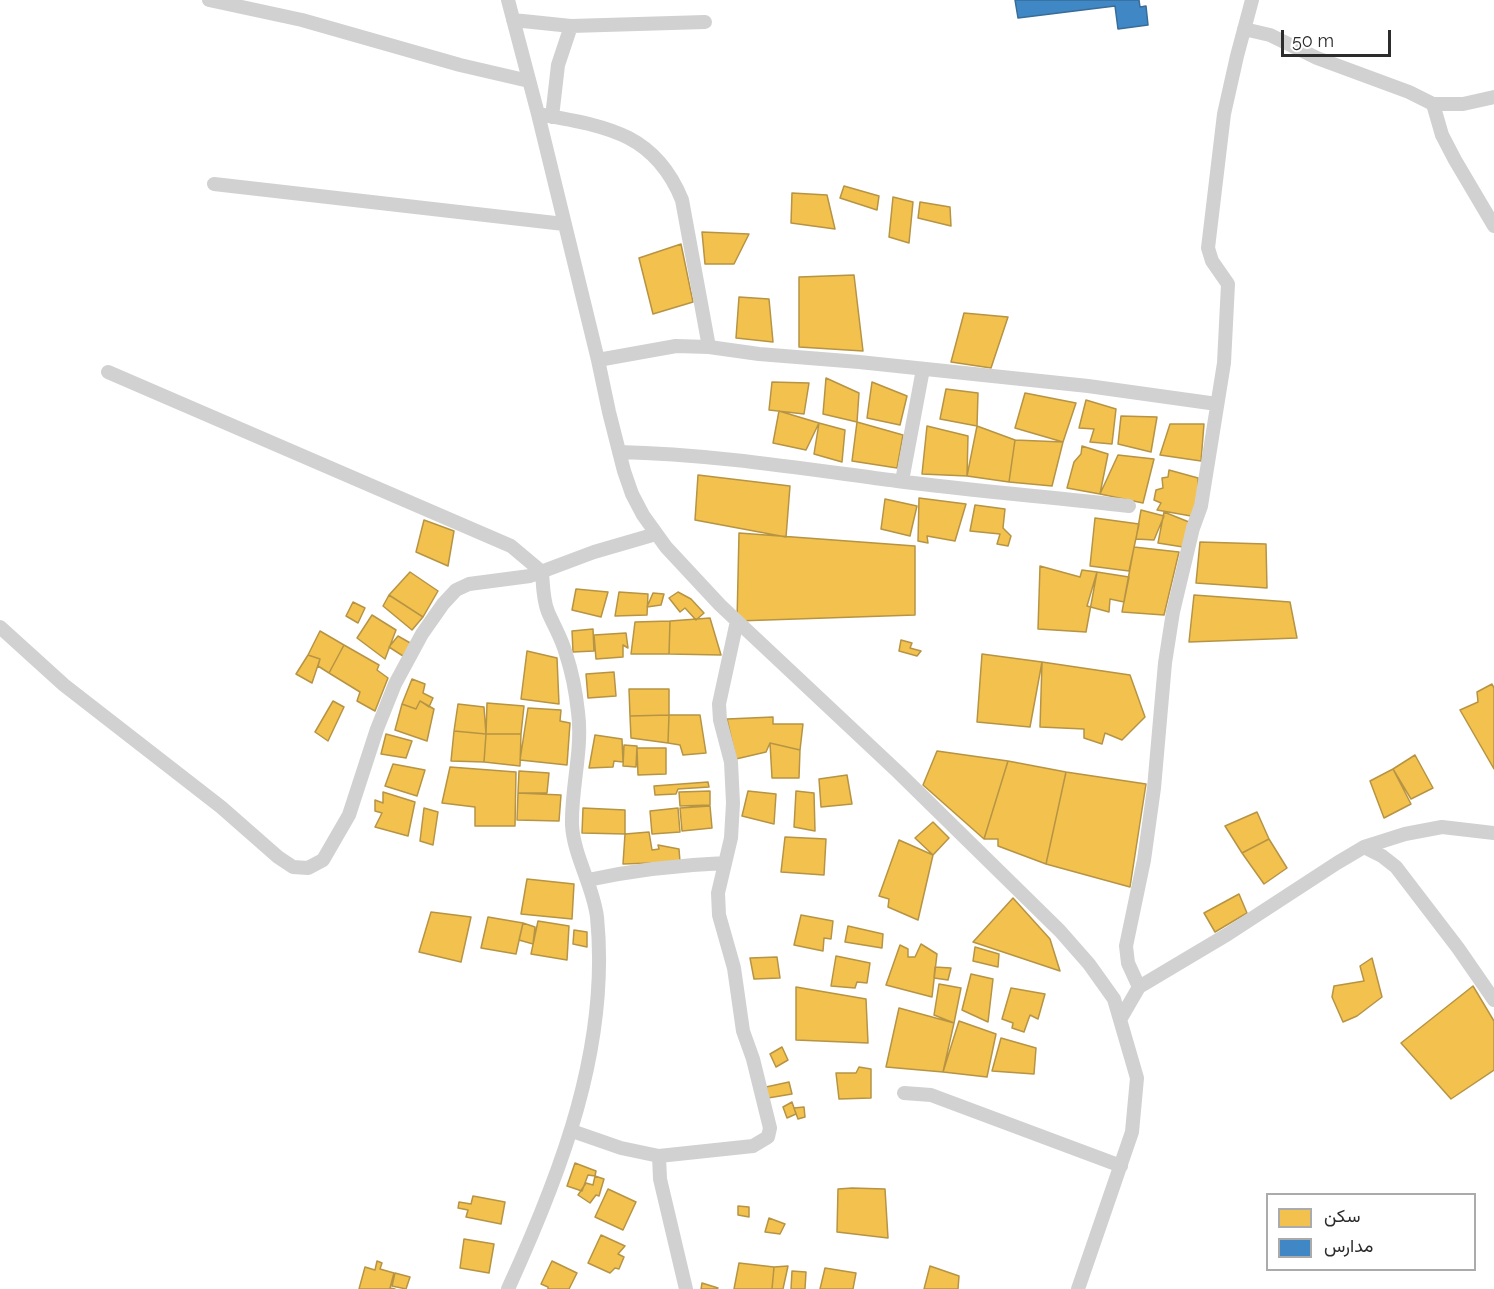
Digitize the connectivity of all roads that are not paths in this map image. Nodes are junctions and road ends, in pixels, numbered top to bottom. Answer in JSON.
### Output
{"nodes":[{"id":1,"x":208,"y":0,"type":"edge"},
{"id":2,"x":508,"y":0,"type":"edge"},
{"id":3,"x":1252,"y":0,"type":"edge"},
{"id":4,"x":513,"y":20,"type":"junction"},
{"id":5,"x":705,"y":22,"type":"dead end"},
{"id":6,"x":571,"y":26,"type":"junction"},
{"id":7,"x":1244,"y":28,"type":"junction"},
{"id":8,"x":529,"y":81,"type":"junction"},
{"id":9,"x":1494,"y":98,"type":"edge"},
{"id":10,"x":1432,"y":104,"type":"junction"},
{"id":11,"x":538,"y":114,"type":"junction"},
{"id":12,"x":552,"y":117,"type":"junction"},
{"id":13,"x":214,"y":184,"type":"dead end"},
{"id":14,"x":564,"y":224,"type":"junction"},
{"id":15,"x":1494,"y":226,"type":"edge"},
{"id":16,"x":710,"y":346,"type":"junction"},
{"id":17,"x":598,"y":360,"type":"junction"},
{"id":18,"x":923,"y":369,"type":"junction"},
{"id":19,"x":108,"y":372,"type":"dead end"},
{"id":20,"x":1217,"y":404,"type":"junction"},
{"id":21,"x":619,"y":452,"type":"junction"},
{"id":22,"x":903,"y":481,"type":"junction"},
{"id":23,"x":1129,"y":506,"type":"dead end"},
{"id":24,"x":656,"y":534,"type":"junction"},
{"id":25,"x":542,"y":572,"type":"junction"},
{"id":26,"x":737,"y":621,"type":"junction"},
{"id":27,"x":0,"y":627,"type":"edge"},
{"id":28,"x":1494,"y":833,"type":"edge"},
{"id":29,"x":1364,"y":847,"type":"junction"},
{"id":30,"x":726,"y":863,"type":"junction"},
{"id":31,"x":588,"y":880,"type":"junction"},
{"id":32,"x":1139,"y":987,"type":"junction"},
{"id":33,"x":1494,"y":1000,"type":"edge"},
{"id":34,"x":1121,"y":1018,"type":"junction"},
{"id":35,"x":904,"y":1093,"type":"dead end"},
{"id":36,"x":572,"y":1131,"type":"junction"},
{"id":37,"x":659,"y":1156,"type":"junction"},
{"id":38,"x":1121,"y":1166,"type":"junction"},
{"id":39,"x":508,"y":1289,"type":"edge"},
{"id":40,"x":686,"y":1289,"type":"edge"},
{"id":41,"x":1078,"y":1289,"type":"edge"}],
"edges":[{"from":1,"to":8,"type":"street"},
{"from":2,"to":4,"type":"street"},
{"from":3,"to":7,"type":"street"},
{"from":4,"to":6,"type":"street"},
{"from":4,"to":8,"type":"street"},
{"from":5,"to":6,"type":"street"},
{"from":6,"to":12,"type":"street"},
{"from":7,"to":10,"type":"street"},
{"from":7,"to":20,"type":"street"},
{"from":8,"to":11,"type":"street"},
{"from":9,"to":10,"type":"street"},
{"from":10,"to":15,"type":"street"},
{"from":11,"to":12,"type":"street"},
{"from":11,"to":14,"type":"street"},
{"from":12,"to":16,"type":"street"},
{"from":13,"to":14,"type":"street"},
{"from":14,"to":17,"type":"street"},
{"from":16,"to":17,"type":"street"},
{"from":16,"to":18,"type":"street"},
{"from":17,"to":21,"type":"street"},
{"from":18,"to":20,"type":"street"},
{"from":18,"to":22,"type":"street"},
{"from":19,"to":25,"type":"street"},
{"from":20,"to":32,"type":"street"},
{"from":21,"to":22,"type":"street"},
{"from":21,"to":24,"type":"street"},
{"from":22,"to":23,"type":"street"},
{"from":24,"to":25,"type":"street"},
{"from":24,"to":26,"type":"street"},
{"from":25,"to":27,"type":"street"},
{"from":25,"to":31,"type":"street"},
{"from":26,"to":30,"type":"street"},
{"from":26,"to":34,"type":"street"},
{"from":28,"to":29,"type":"street"},
{"from":29,"to":32,"type":"street"},
{"from":29,"to":33,"type":"street"},
{"from":30,"to":31,"type":"street"},
{"from":30,"to":37,"type":"street"},
{"from":31,"to":36,"type":"street"},
{"from":32,"to":34,"type":"street"},
{"from":34,"to":38,"type":"street"},
{"from":35,"to":38,"type":"street"},
{"from":36,"to":37,"type":"street"},
{"from":36,"to":39,"type":"street"},
{"from":37,"to":40,"type":"street"},
{"from":38,"to":41,"type":"street"}]}
